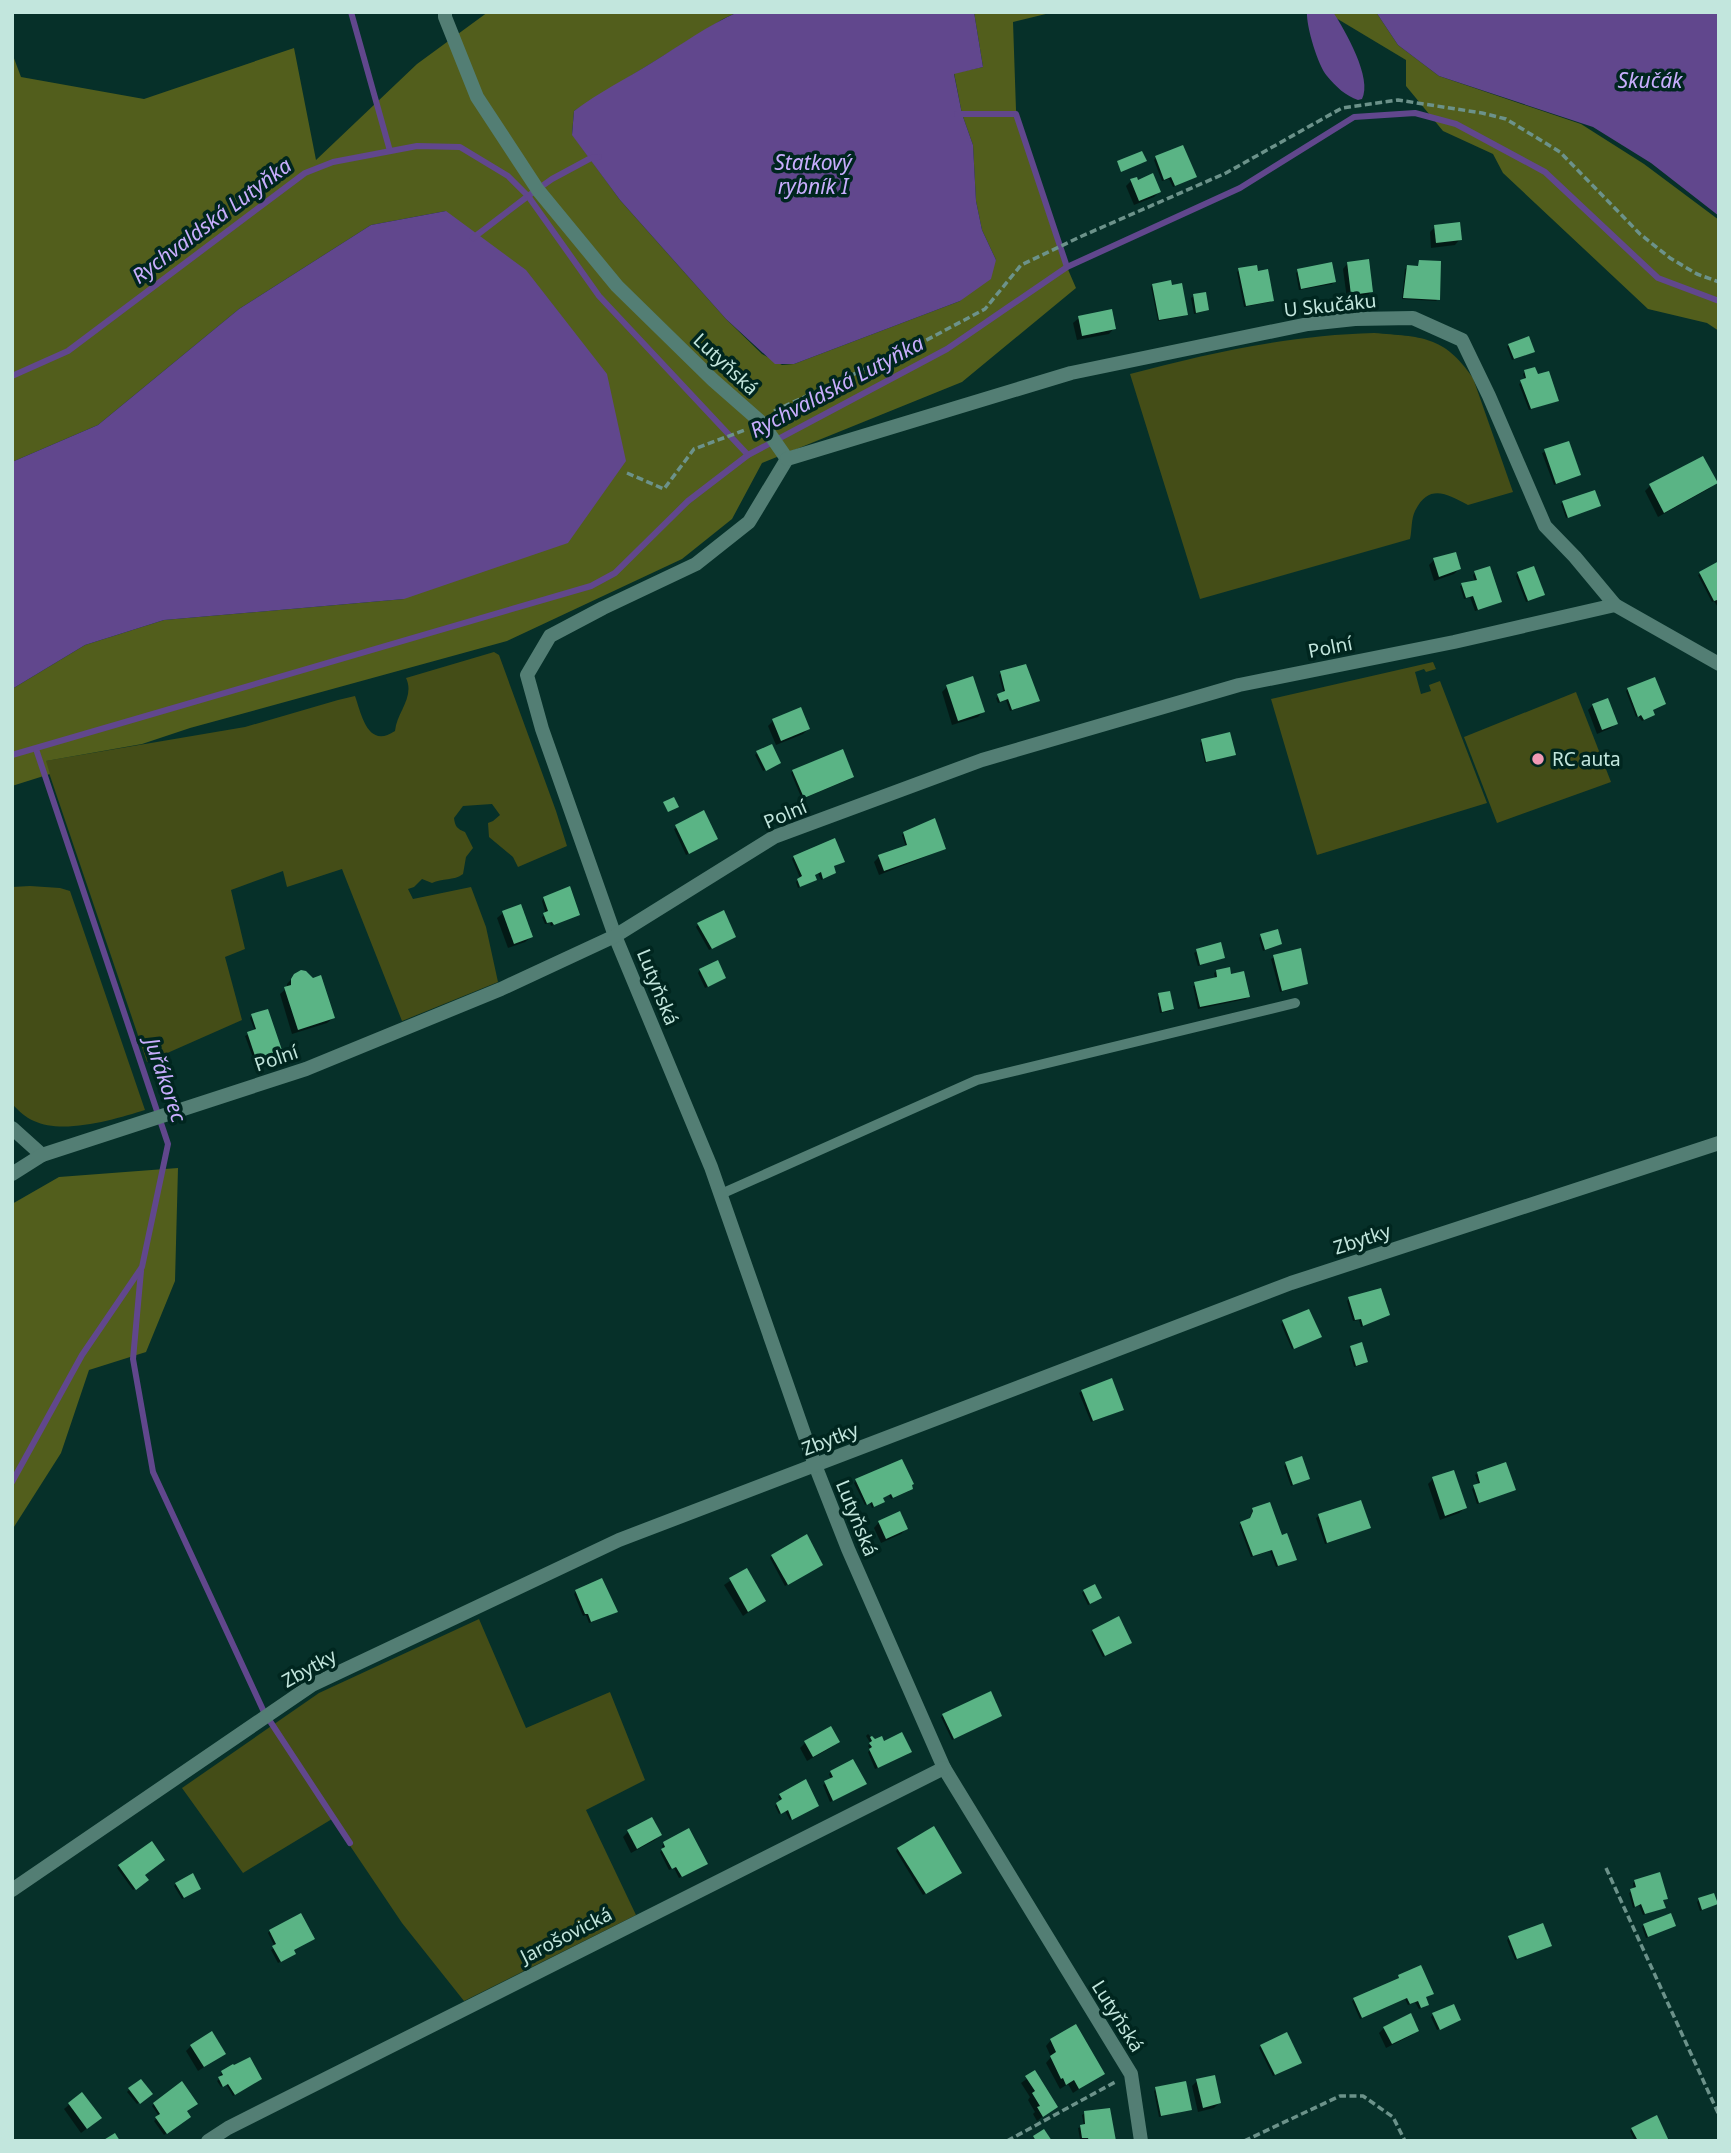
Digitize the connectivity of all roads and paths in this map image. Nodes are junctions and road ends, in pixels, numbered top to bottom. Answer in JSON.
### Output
{"nodes":[{"id":1,"x":445,"y":12,"type":"edge"},
{"id":2,"x":1719,"y":282,"type":"edge"},
{"id":3,"x":762,"y":423,"type":"junction"},
{"id":4,"x":787,"y":459,"type":"junction"},
{"id":5,"x":627,"y":473,"type":"dead end"},
{"id":6,"x":1615,"y":605,"type":"junction"},
{"id":7,"x":1719,"y":664,"type":"edge"},
{"id":8,"x":615,"y":936,"type":"junction"},
{"id":9,"x":1295,"y":1003,"type":"dead end"},
{"id":10,"x":12,"y":1128,"type":"edge"},
{"id":11,"x":1719,"y":1143,"type":"edge"},
{"id":12,"x":41,"y":1155,"type":"junction"},
{"id":13,"x":12,"y":1174,"type":"edge"},
{"id":14,"x":721,"y":1194,"type":"junction"},
{"id":15,"x":815,"y":1465,"type":"junction"},
{"id":16,"x":944,"y":1768,"type":"junction"},
{"id":17,"x":1606,"y":1868,"type":"dead end"},
{"id":18,"x":12,"y":1890,"type":"edge"},
{"id":19,"x":1131,"y":2074,"type":"junction"},
{"id":20,"x":1719,"y":2115,"type":"edge"},
{"id":21,"x":208,"y":2141,"type":"edge"},
{"id":22,"x":1007,"y":2141,"type":"edge"},
{"id":23,"x":1141,"y":2141,"type":"edge"},
{"id":24,"x":1244,"y":2141,"type":"edge"},
{"id":25,"x":1405,"y":2141,"type":"edge"}],
"edges":[{"from":1,"to":3,"type":"street","name":"Lutyňská"},
{"from":2,"to":3,"type":"path"},
{"from":3,"to":4,"type":"street","name":"Lutyňská"},
{"from":3,"to":5,"type":"path"},
{"from":4,"to":6,"type":"street","name":"U Skučáku"},
{"from":4,"to":8,"type":"street","name":"Lutyňská"},
{"from":6,"to":7,"type":"street","name":"U Skučáku"},
{"from":6,"to":8,"type":"street","name":"Polní"},
{"from":8,"to":12,"type":"street","name":"Polní"},
{"from":8,"to":14,"type":"street","name":"Lutyňská"},
{"from":9,"to":14,"type":"lane"},
{"from":10,"to":12,"type":"street"},
{"from":11,"to":15,"type":"street","name":"Zbytky"},
{"from":12,"to":13,"type":"street","name":"Polní"},
{"from":14,"to":15,"type":"street","name":"Lutyňská"},
{"from":15,"to":16,"type":"street","name":"Lutyňská"},
{"from":15,"to":18,"type":"street","name":"Zbytky"},
{"from":16,"to":19,"type":"street","name":"Lutyňská"},
{"from":16,"to":21,"type":"street","name":"Jarošovická"},
{"from":17,"to":20,"type":"path"},
{"from":19,"to":22,"type":"path"},
{"from":19,"to":23,"type":"street","name":"Lutyňská"},
{"from":24,"to":25,"type":"path"}]}
